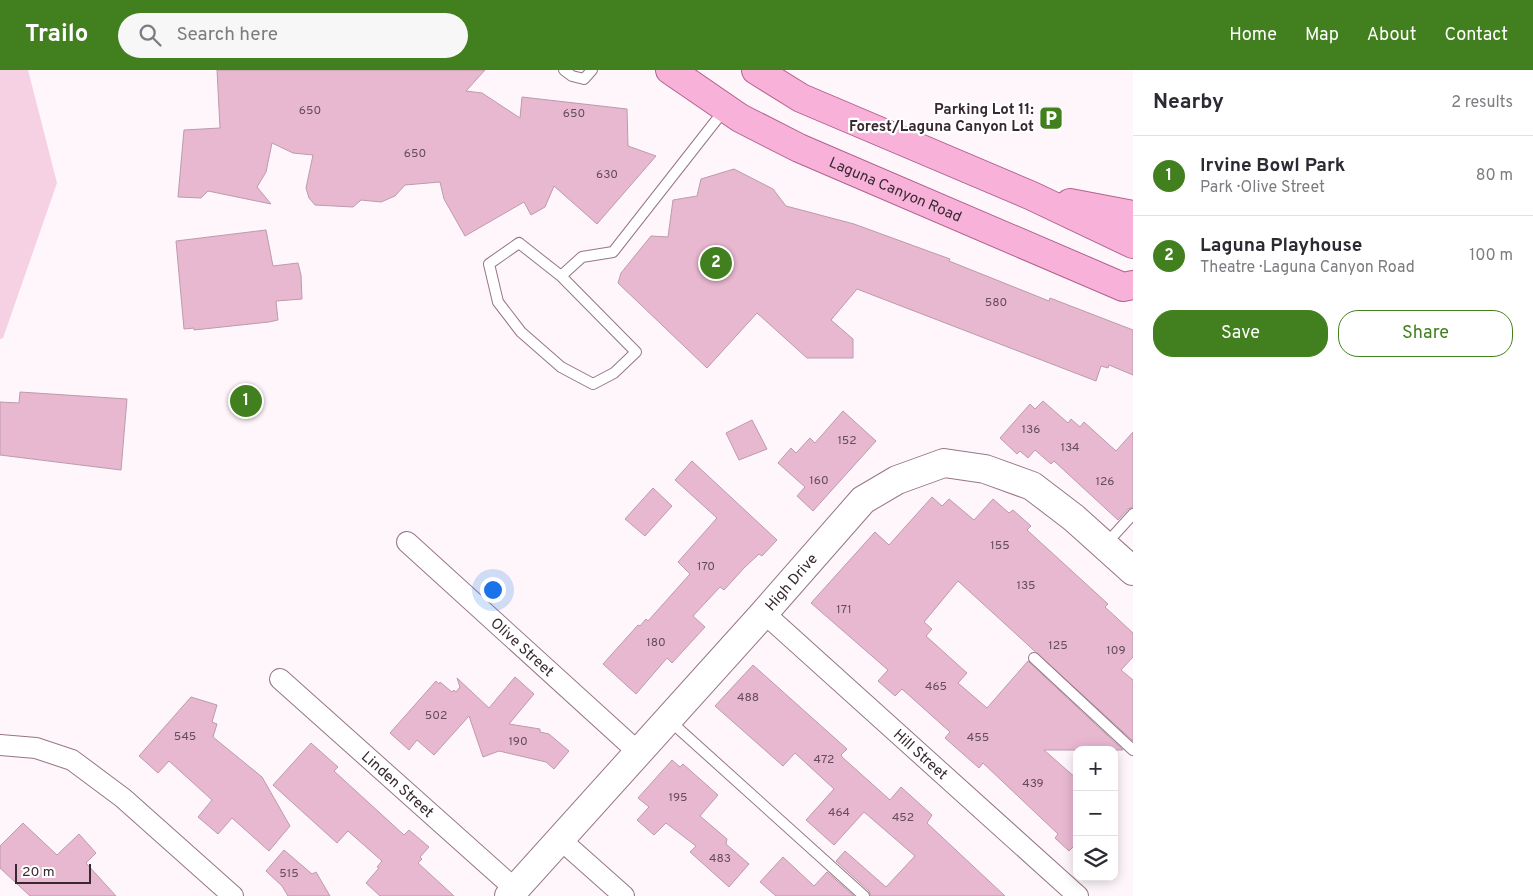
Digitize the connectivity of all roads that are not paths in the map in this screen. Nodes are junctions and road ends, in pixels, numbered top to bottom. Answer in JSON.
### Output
{"nodes":[{"id":1,"x":564,"y":70,"type":"edge"},
{"id":2,"x":592,"y":70,"type":"edge"},
{"id":3,"x":670,"y":70,"type":"edge"},
{"id":4,"x":756,"y":70,"type":"edge"},
{"id":5,"x":725,"y":108,"type":"junction"},
{"id":6,"x":1032,"y":196,"type":"junction"},
{"id":7,"x":1133,"y":216,"type":"edge"},
{"id":8,"x":1133,"y":244,"type":"edge"},
{"id":9,"x":562,"y":276,"type":"junction"},
{"id":10,"x":1133,"y":285,"type":"edge"},
{"id":11,"x":1133,"y":514,"type":"edge"},
{"id":12,"x":407,"y":542,"type":"dead end"},
{"id":13,"x":1105,"y":545,"type":"junction"},
{"id":14,"x":1133,"y":571,"type":"edge"},
{"id":15,"x":764,"y":613,"type":"junction"},
{"id":16,"x":1034,"y":658,"type":"dead end"},
{"id":17,"x":280,"y":679,"type":"dead end"},
{"id":18,"x":667,"y":718,"type":"junction"},
{"id":19,"x":0,"y":745,"type":"edge"},
{"id":20,"x":1133,"y":750,"type":"edge"},
{"id":21,"x":638,"y":752,"type":"junction"},
{"id":22,"x":562,"y":840,"type":"junction"},
{"id":23,"x":512,"y":892,"type":"edge"},
{"id":24,"x":233,"y":896,"type":"edge"},
{"id":25,"x":624,"y":896,"type":"edge"},
{"id":26,"x":864,"y":896,"type":"edge"},
{"id":27,"x":1078,"y":896,"type":"edge"}],
"edges":[{"from":1,"to":2,"type":"lane"},
{"from":3,"to":5,"type":"main road","name":"Laguna Canyon Road"},
{"from":4,"to":6,"type":"main road"},
{"from":5,"to":9,"type":"lane"},
{"from":5,"to":10,"type":"main road","name":"Laguna Canyon Road"},
{"from":6,"to":7,"type":"main road"},
{"from":6,"to":8,"type":"main road"},
{"from":9,"to":9,"type":"lane"},
{"from":11,"to":13,"type":"lane"},
{"from":12,"to":21,"type":"street","name":"Olive Street"},
{"from":13,"to":14,"type":"street","name":"High Drive"},
{"from":13,"to":15,"type":"street","name":"High Drive"},
{"from":15,"to":18,"type":"street","name":"High Drive"},
{"from":15,"to":27,"type":"street","name":"Hill Street"},
{"from":16,"to":20,"type":"lane"},
{"from":17,"to":23,"type":"street","name":"Linden Street"},
{"from":18,"to":21,"type":"street","name":"High Drive"},
{"from":18,"to":26,"type":"lane"},
{"from":19,"to":24,"type":"street"},
{"from":21,"to":22,"type":"street","name":"High Drive"},
{"from":22,"to":23,"type":"street","name":"High Drive"},
{"from":22,"to":25,"type":"street"}]}
